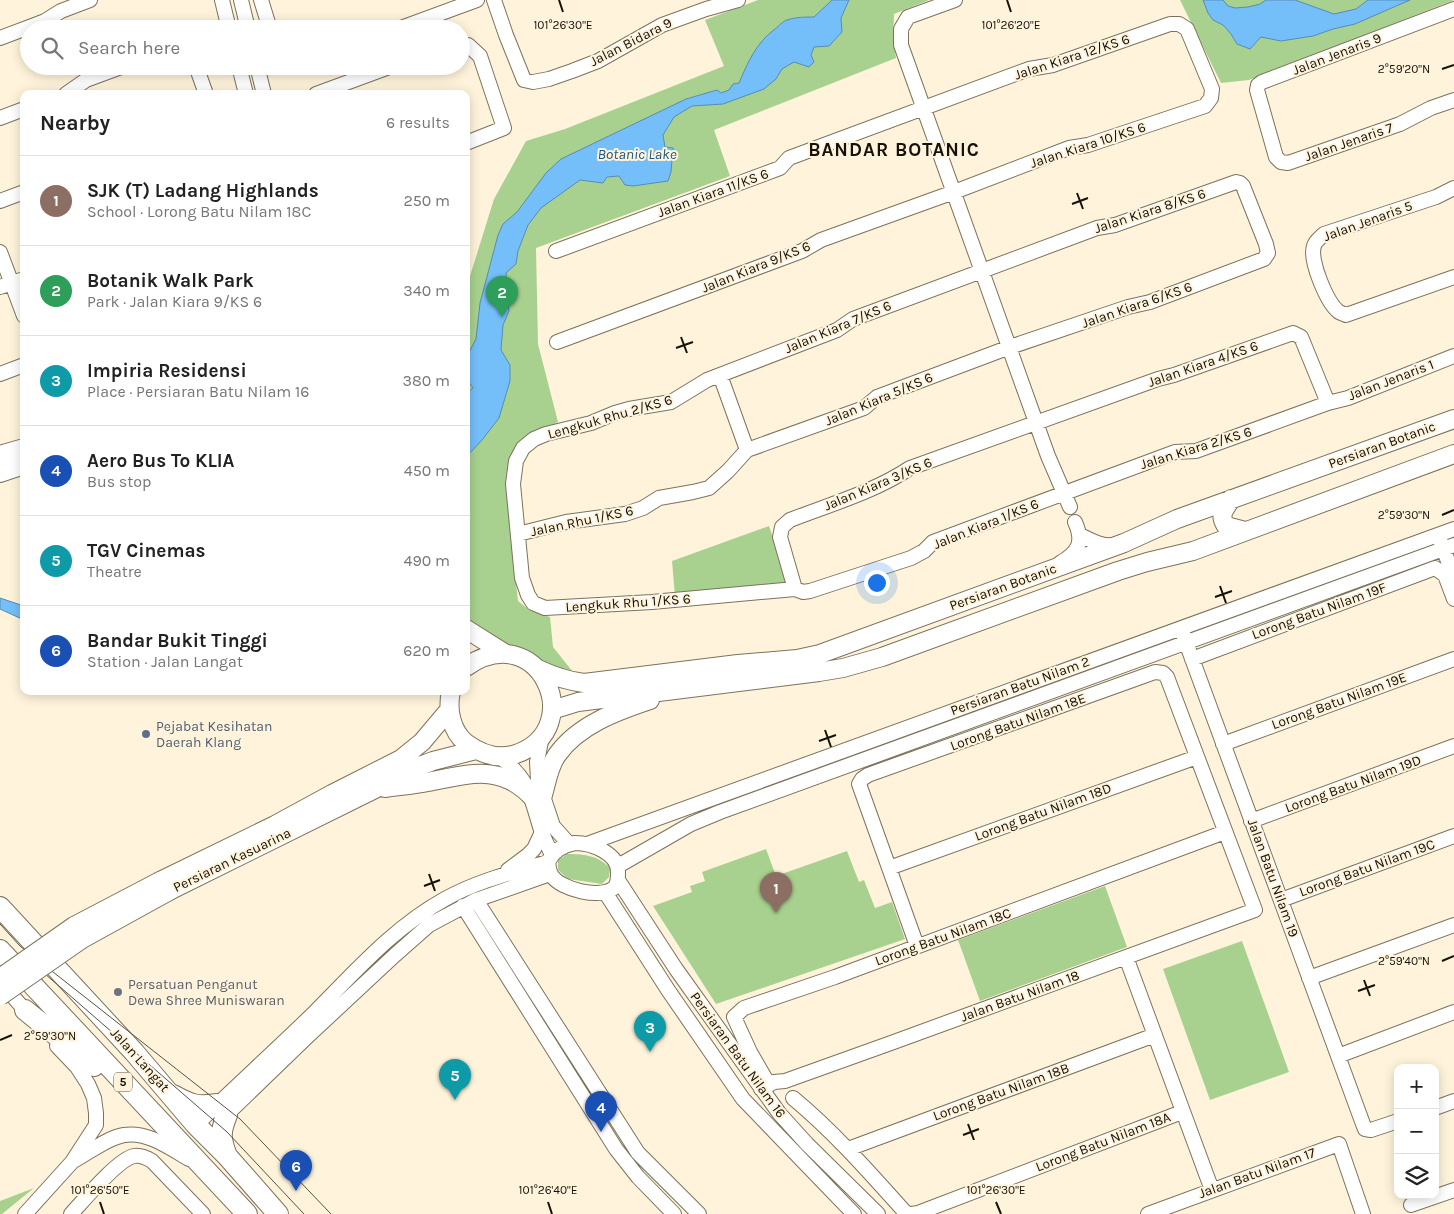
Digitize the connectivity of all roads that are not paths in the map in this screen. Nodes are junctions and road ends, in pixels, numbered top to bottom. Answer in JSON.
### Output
{"nodes":[{"id":1,"x":90,"y":0,"type":"edge"},
{"id":2,"x":222,"y":0,"type":"edge"},
{"id":3,"x":241,"y":0,"type":"edge"},
{"id":4,"x":261,"y":0,"type":"edge"},
{"id":5,"x":477,"y":0,"type":"edge"},
{"id":6,"x":494,"y":0,"type":"edge"},
{"id":7,"x":738,"y":0,"type":"edge"},
{"id":8,"x":955,"y":0,"type":"edge"},
{"id":9,"x":1454,"y":9,"type":"edge"},
{"id":10,"x":47,"y":20,"type":"edge"},
{"id":11,"x":227,"y":20,"type":"edge"},
{"id":12,"x":246,"y":20,"type":"edge"},
{"id":13,"x":267,"y":20,"type":"edge"},
{"id":14,"x":423,"y":20,"type":"edge"},
{"id":15,"x":20,"y":30,"type":"edge"},
{"id":16,"x":0,"y":38,"type":"edge"},
{"id":17,"x":470,"y":47,"type":"edge"},
{"id":18,"x":100,"y":75,"type":"edge"},
{"id":19,"x":199,"y":75,"type":"edge"},
{"id":20,"x":241,"y":75,"type":"edge"},
{"id":21,"x":259,"y":75,"type":"edge"},
{"id":22,"x":368,"y":75,"type":"edge"},
{"id":23,"x":1212,"y":89,"type":"joint"},
{"id":24,"x":72,"y":90,"type":"edge"},
{"id":25,"x":205,"y":90,"type":"edge"},
{"id":26,"x":245,"y":90,"type":"edge"},
{"id":27,"x":263,"y":90,"type":"edge"},
{"id":28,"x":327,"y":90,"type":"edge"},
{"id":29,"x":1454,"y":100,"type":"edge"},
{"id":30,"x":924,"y":109,"type":"junction"},
{"id":31,"x":20,"y":110,"type":"edge"},
{"id":32,"x":0,"y":118,"type":"edge"},
{"id":33,"x":1266,"y":125,"type":"joint"},
{"id":34,"x":470,"y":141,"type":"edge"},
{"id":35,"x":1454,"y":188,"type":"edge"},
{"id":36,"x":954,"y":192,"type":"junction"},
{"id":37,"x":20,"y":194,"type":"edge"},
{"id":38,"x":0,"y":201,"type":"edge"},
{"id":39,"x":556,"y":251,"type":"dead end"},
{"id":40,"x":0,"y":252,"type":"edge"},
{"id":41,"x":1264,"y":259,"type":"joint"},
{"id":42,"x":982,"y":271,"type":"junction"},
{"id":43,"x":1454,"y":277,"type":"edge"},
{"id":44,"x":12,"y":283,"type":"edge"},
{"id":45,"x":20,"y":305,"type":"edge"},
{"id":46,"x":557,"y":342,"type":"dead end"},
{"id":47,"x":1010,"y":347,"type":"junction"},
{"id":48,"x":1454,"y":356,"type":"edge"},
{"id":49,"x":20,"y":366,"type":"edge"},
{"id":50,"x":0,"y":374,"type":"edge"},
{"id":51,"x":720,"y":375,"type":"junction"},
{"id":52,"x":696,"y":386,"type":"joint"},
{"id":53,"x":1328,"y":403,"type":"junction"},
{"id":54,"x":1454,"y":419,"type":"edge"},
{"id":55,"x":1037,"y":423,"type":"junction"},
{"id":56,"x":20,"y":449,"type":"edge"},
{"id":57,"x":747,"y":450,"type":"junction"},
{"id":58,"x":1454,"y":454,"type":"edge"},
{"id":59,"x":0,"y":455,"type":"edge"},
{"id":60,"x":20,"y":466,"type":"edge"},
{"id":61,"x":0,"y":473,"type":"edge"},
{"id":62,"x":1064,"y":493,"type":"junction"},
{"id":63,"x":1231,"y":499,"type":"junction"},
{"id":64,"x":1070,"y":507,"type":"dead end"},
{"id":65,"x":1245,"y":531,"type":"junction"},
{"id":66,"x":1449,"y":532,"type":"edge"},
{"id":67,"x":518,"y":534,"type":"junction"},
{"id":68,"x":1124,"y":543,"type":"junction"},
{"id":69,"x":1449,"y":547,"type":"edge"},
{"id":70,"x":1047,"y":571,"type":"junction"},
{"id":71,"x":1450,"y":576,"type":"edge"},
{"id":72,"x":795,"y":588,"type":"junction"},
{"id":73,"x":1454,"y":599,"type":"edge"},
{"id":74,"x":1181,"y":628,"type":"junction"},
{"id":75,"x":470,"y":632,"type":"edge"},
{"id":76,"x":1186,"y":642,"type":"junction"},
{"id":77,"x":506,"y":654,"type":"junction"},
{"id":78,"x":1192,"y":658,"type":"junction"},
{"id":79,"x":1454,"y":659,"type":"edge"},
{"id":80,"x":470,"y":664,"type":"edge"},
{"id":81,"x":538,"y":670,"type":"junction"},
{"id":82,"x":687,"y":689,"type":"junction"},
{"id":83,"x":450,"y":695,"type":"edge"},
{"id":84,"x":449,"y":710,"type":"junction"},
{"id":85,"x":552,"y":710,"type":"junction"},
{"id":86,"x":542,"y":736,"type":"junction"},
{"id":87,"x":1223,"y":744,"type":"junction"},
{"id":88,"x":1454,"y":746,"type":"edge"},
{"id":89,"x":476,"y":750,"type":"junction"},
{"id":90,"x":499,"y":756,"type":"junction"},
{"id":91,"x":1197,"y":757,"type":"junction"},
{"id":92,"x":819,"y":760,"type":"junction"},
{"id":93,"x":824,"y":774,"type":"junction"},
{"id":94,"x":375,"y":789,"type":"junction"},
{"id":95,"x":538,"y":797,"type":"junction"},
{"id":96,"x":1252,"y":821,"type":"junction"},
{"id":97,"x":542,"y":832,"type":"junction"},
{"id":98,"x":1225,"y":832,"type":"junction"},
{"id":99,"x":1454,"y":836,"type":"edge"},
{"id":100,"x":569,"y":844,"type":"junction"},
{"id":101,"x":587,"y":844,"type":"junction"},
{"id":102,"x":550,"y":864,"type":"junction"},
{"id":103,"x":889,"y":868,"type":"junction"},
{"id":104,"x":618,"y":873,"type":"junction"},
{"id":105,"x":499,"y":877,"type":"junction"},
{"id":106,"x":165,"y":886,"type":"junction"},
{"id":107,"x":500,"y":891,"type":"junction"},
{"id":108,"x":605,"y":892,"type":"junction"},
{"id":109,"x":1281,"y":900,"type":"junction"},
{"id":110,"x":469,"y":903,"type":"junction"},
{"id":111,"x":0,"y":907,"type":"edge"},
{"id":112,"x":1454,"y":925,"type":"edge"},
{"id":113,"x":492,"y":926,"type":"junction"},
{"id":114,"x":917,"y":946,"type":"junction"},
{"id":115,"x":0,"y":950,"type":"edge"},
{"id":116,"x":1126,"y":957,"type":"junction"},
{"id":117,"x":1309,"y":978,"type":"junction"},
{"id":118,"x":0,"y":980,"type":"edge"},
{"id":119,"x":29,"y":981,"type":"junction"},
{"id":120,"x":0,"y":996,"type":"edge"},
{"id":121,"x":544,"y":1007,"type":"junction"},
{"id":122,"x":25,"y":1010,"type":"junction"},
{"id":123,"x":1454,"y":1012,"type":"edge"},
{"id":124,"x":532,"y":1015,"type":"junction"},
{"id":125,"x":1155,"y":1035,"type":"junction"},
{"id":126,"x":1338,"y":1056,"type":"junction"},
{"id":127,"x":766,"y":1090,"type":"junction"},
{"id":128,"x":134,"y":1094,"type":"junction"},
{"id":129,"x":171,"y":1095,"type":"junction"},
{"id":130,"x":793,"y":1098,"type":"dead end"},
{"id":131,"x":1454,"y":1101,"type":"edge"},
{"id":132,"x":1439,"y":1107,"type":"edge"},
{"id":133,"x":223,"y":1109,"type":"junction"},
{"id":134,"x":1182,"y":1112,"type":"junction"},
{"id":135,"x":1394,"y":1122,"type":"edge"},
{"id":136,"x":198,"y":1132,"type":"junction"},
{"id":137,"x":630,"y":1141,"type":"junction"},
{"id":138,"x":616,"y":1149,"type":"junction"},
{"id":139,"x":848,"y":1149,"type":"junction"},
{"id":140,"x":227,"y":1156,"type":"junction"},
{"id":141,"x":72,"y":1162,"type":"junction"},
{"id":142,"x":209,"y":1174,"type":"junction"},
{"id":143,"x":1212,"y":1190,"type":"junction"},
{"id":144,"x":1454,"y":1190,"type":"edge"},
{"id":145,"x":1411,"y":1205,"type":"dead end"},
{"id":146,"x":30,"y":1212,"type":"edge"},
{"id":147,"x":70,"y":1214,"type":"edge"},
{"id":148,"x":203,"y":1214,"type":"edge"},
{"id":149,"x":246,"y":1214,"type":"edge"},
{"id":150,"x":254,"y":1214,"type":"edge"},
{"id":151,"x":278,"y":1214,"type":"edge"},
{"id":152,"x":674,"y":1214,"type":"edge"},
{"id":153,"x":698,"y":1214,"type":"edge"},
{"id":154,"x":854,"y":1214,"type":"edge"},
{"id":155,"x":878,"y":1214,"type":"edge"},
{"id":156,"x":910,"y":1214,"type":"edge"},
{"id":157,"x":1148,"y":1214,"type":"edge"},
{"id":158,"x":1363,"y":1214,"type":"edge"}],
"edges":[{"from":1,"to":10,"type":"street"},
{"from":2,"to":11,"type":"street"},
{"from":3,"to":12,"type":"street"},
{"from":4,"to":13,"type":"street"},
{"from":5,"to":14,"type":"street"},
{"from":6,"to":7,"type":"street","name":"Jalan Bidara 9"},
{"from":8,"to":30,"type":"street"},
{"from":9,"to":33,"type":"street","name":"Jalan Jenaris 9"},
{"from":15,"to":16,"type":"street"},
{"from":17,"to":34,"type":"street"},
{"from":18,"to":24,"type":"street"},
{"from":19,"to":25,"type":"street"},
{"from":20,"to":26,"type":"street"},
{"from":21,"to":27,"type":"street"},
{"from":22,"to":28,"type":"street"},
{"from":23,"to":30,"type":"street","name":"Jalan Kiara 12/KS 6"},
{"from":23,"to":36,"type":"street","name":"Jalan Kiara 10/KS 6"},
{"from":29,"to":33,"type":"street","name":"Jalan Jenaris 7"},
{"from":30,"to":36,"type":"street"},
{"from":30,"to":39,"type":"street","name":"Jalan Kiara 11/KS 6"},
{"from":31,"to":32,"type":"street"},
{"from":35,"to":43,"type":"street","name":"Jalan Jenaris 5"},
{"from":36,"to":42,"type":"street"},
{"from":36,"to":46,"type":"street","name":"Jalan Kiara 9/KS 6"},
{"from":37,"to":38,"type":"street"},
{"from":40,"to":44,"type":"street"},
{"from":41,"to":42,"type":"street","name":"Jalan Kiara 8/KS 6"},
{"from":41,"to":47,"type":"street","name":"Jalan Kiara 6/KS 6"},
{"from":42,"to":47,"type":"street"},
{"from":42,"to":51,"type":"street","name":"Jalan Kiara 7/KS 6"},
{"from":44,"to":45,"type":"street"},
{"from":47,"to":55,"type":"street"},
{"from":47,"to":57,"type":"street","name":"Jalan Kiara 5/KS 6"},
{"from":48,"to":53,"type":"street","name":"Jalan Jenaris 1"},
{"from":49,"to":50,"type":"street"},
{"from":51,"to":52,"type":"street","name":"Jalan Kiara 7/KS 6"},
{"from":51,"to":57,"type":"street"},
{"from":52,"to":67,"type":"street","name":"Lengkuk Rhu 2/KS 6"},
{"from":53,"to":55,"type":"street","name":"Jalan Kiara 4/KS 6"},
{"from":53,"to":62,"type":"street","name":"Jalan Kiara 2/KS 6"},
{"from":54,"to":63,"type":"main road","name":"Persiaran Botanic"},
{"from":55,"to":62,"type":"street"},
{"from":55,"to":72,"type":"street","name":"Jalan Kiara 3/KS 6"},
{"from":56,"to":59,"type":"main road"},
{"from":57,"to":67,"type":"street","name":"Jalan Rhu 1/KS 6"},
{"from":58,"to":65,"type":"main road","name":"Persiaran Botanic"},
{"from":60,"to":61,"type":"main road"},
{"from":62,"to":64,"type":"street"},
{"from":62,"to":72,"type":"street","name":"Jalan Kiara 1/KS 6"},
{"from":63,"to":65,"type":"main road"},
{"from":63,"to":68,"type":"main road","name":"Persiaran Botanic"},
{"from":65,"to":82,"type":"main road","name":"Persiaran Botanic"},
{"from":66,"to":69,"type":"street"},
{"from":66,"to":74,"type":"street","name":"Persiaran Batu Nilam 2"},
{"from":67,"to":72,"type":"street","name":"Lengkuk Rhu 1/KS 6"},
{"from":68,"to":70,"type":"main road","name":"Persiaran Botanic"},
{"from":68,"to":70,"type":"street"},
{"from":69,"to":71,"type":"street"},
{"from":69,"to":76,"type":"street","name":"Persiaran Batu Nilam 2"},
{"from":70,"to":81,"type":"main road","name":"Persiaran Botanic"},
{"from":71,"to":73,"type":"street"},
{"from":71,"to":78,"type":"street","name":"Lorong Batu Nilam 19F"},
{"from":74,"to":76,"type":"street","name":"Jalan Batu Nilam 19"},
{"from":74,"to":92,"type":"street","name":"Persiaran Batu Nilam 2"},
{"from":75,"to":77,"type":"main road","name":"Persiaran Botanic"},
{"from":76,"to":78,"type":"street","name":"Jalan Batu Nilam 19"},
{"from":76,"to":93,"type":"street","name":"Persiaran Batu Nilam 2"},
{"from":77,"to":80,"type":"main road"},
{"from":77,"to":81,"type":"main road","name":"Persiaran Botanic"},
{"from":78,"to":87,"type":"street","name":"Jalan Batu Nilam 19"},
{"from":79,"to":87,"type":"street","name":"Lorong Batu Nilam 19E"},
{"from":81,"to":85,"type":"main road"},
{"from":82,"to":85,"type":"main road","name":"Persiaran Botanic"},
{"from":82,"to":95,"type":"main road"},
{"from":83,"to":84,"type":"main road"},
{"from":84,"to":89,"type":"main road"},
{"from":84,"to":106,"type":"main road","name":"Persiaran Kasuarina"},
{"from":85,"to":86,"type":"main road"},
{"from":86,"to":90,"type":"main road"},
{"from":86,"to":95,"type":"street"},
{"from":87,"to":96,"type":"street","name":"Jalan Batu Nilam 19"},
{"from":88,"to":96,"type":"street","name":"Lorong Batu Nilam 19D"},
{"from":89,"to":90,"type":"main road"},
{"from":89,"to":94,"type":"main road","name":"Persiaran Kasuarina"},
{"from":90,"to":95,"type":"street"},
{"from":91,"to":98,"type":"street"},
{"from":91,"to":103,"type":"street","name":"Lorong Batu Nilam 18D"},
{"from":91,"to":103,"type":"street","name":"Lorong Batu Nilam 18E"},
{"from":92,"to":93,"type":"street"},
{"from":92,"to":101,"type":"street","name":"Persiaran Batu Nilam 2"},
{"from":93,"to":104,"type":"street","name":"Persiaran Batu Nilam 2"},
{"from":94,"to":95,"type":"main road"},
{"from":94,"to":106,"type":"main road","name":"Persiaran Kasuarina"},
{"from":95,"to":97,"type":"street"},
{"from":95,"to":100,"type":"street"},
{"from":96,"to":109,"type":"street","name":"Jalan Batu Nilam 19"},
{"from":97,"to":102,"type":"street"},
{"from":97,"to":105,"type":"street"},
{"from":98,"to":114,"type":"street","name":"Lorong Batu Nilam 18C"},
{"from":98,"to":116,"type":"street","name":"Jalan Batu Nilam 18"},
{"from":99,"to":109,"type":"street","name":"Lorong Batu Nilam 19C"},
{"from":100,"to":101,"type":"street"},
{"from":100,"to":102,"type":"street"},
{"from":101,"to":104,"type":"street"},
{"from":102,"to":105,"type":"street"},
{"from":102,"to":107,"type":"street"},
{"from":102,"to":108,"type":"street"},
{"from":103,"to":114,"type":"street"},
{"from":104,"to":108,"type":"street"},
{"from":104,"to":127,"type":"street","name":"Persiaran Batu Nilam 16"},
{"from":105,"to":133,"type":"street"},
{"from":106,"to":118,"type":"main road","name":"Persiaran Kasuarina","bridge":true},
{"from":106,"to":120,"type":"main road","name":"Persiaran Kasuarina","bridge":true},
{"from":107,"to":110,"type":"street"},
{"from":107,"to":113,"type":"street"},
{"from":108,"to":154,"type":"street","name":"Persiaran Batu Nilam 16"},
{"from":109,"to":117,"type":"street","name":"Jalan Batu Nilam 19"},
{"from":110,"to":113,"type":"street"},
{"from":110,"to":124,"type":"street"},
{"from":110,"to":133,"type":"street"},
{"from":111,"to":129,"type":"highway","name":"Jalan Langat","number":"5"},
{"from":112,"to":117,"type":"street"},
{"from":113,"to":121,"type":"street"},
{"from":114,"to":127,"type":"street","name":"Lorong Batu Nilam 18C"},
{"from":115,"to":119,"type":"highway","name":"Jalan Langat","number":"5"},
{"from":116,"to":125,"type":"street"},
{"from":116,"to":127,"type":"street","name":"Jalan Batu Nilam 18"},
{"from":117,"to":126,"type":"street","name":"Jalan Batu Nilam 19"},
{"from":118,"to":122,"type":"street"},
{"from":119,"to":128,"type":"highway","name":"Jalan Langat","number":"5"},
{"from":119,"to":136,"type":"highway","number":"5"},
{"from":121,"to":124,"type":"street"},
{"from":121,"to":137,"type":"street"},
{"from":122,"to":128,"type":"highway"},
{"from":122,"to":141,"type":"street"},
{"from":123,"to":126,"type":"street"},
{"from":124,"to":138,"type":"street"},
{"from":125,"to":134,"type":"street"},
{"from":125,"to":139,"type":"street","name":"Lorong Batu Nilam 18B"},
{"from":126,"to":135,"type":"street","name":"Jalan Batu Nilam 19"},
{"from":127,"to":155,"type":"street","name":"Persiaran Batu Nilam 16"},
{"from":128,"to":142,"type":"highway","name":"Jalan Langat","number":"5"},
{"from":129,"to":133,"type":"highway"},
{"from":129,"to":136,"type":"highway","name":"Jalan Langat","number":"5"},
{"from":130,"to":139,"type":"street","name":"Lorong Batu Nilam 18A"},
{"from":131,"to":132,"type":"street"},
{"from":133,"to":136,"type":"street"},
{"from":133,"to":140,"type":"highway"},
{"from":134,"to":143,"type":"street"},
{"from":134,"to":156,"type":"street","name":"Lorong Batu Nilam 18A"},
{"from":136,"to":140,"type":"highway","name":"Jalan Langat","number":"5"},
{"from":136,"to":150,"type":"highway","number":"5"},
{"from":137,"to":138,"type":"street"},
{"from":137,"to":153,"type":"street"},
{"from":138,"to":152,"type":"street"},
{"from":139,"to":156,"type":"street","name":"Lorong Batu Nilam 18A"},
{"from":140,"to":151,"type":"highway","name":"Jalan Langat","number":"5"},
{"from":141,"to":142,"type":"street"},
{"from":141,"to":146,"type":"street"},
{"from":142,"to":149,"type":"highway","name":"Jalan Langat","number":"5"},
{"from":143,"to":157,"type":"street","name":"Jalan Batu Nilam 17"},
{"from":143,"to":158,"type":"street","name":"Jalan Batu Nilam 17"},
{"from":144,"to":145,"type":"street"},
{"from":147,"to":148,"type":"street"}]}
